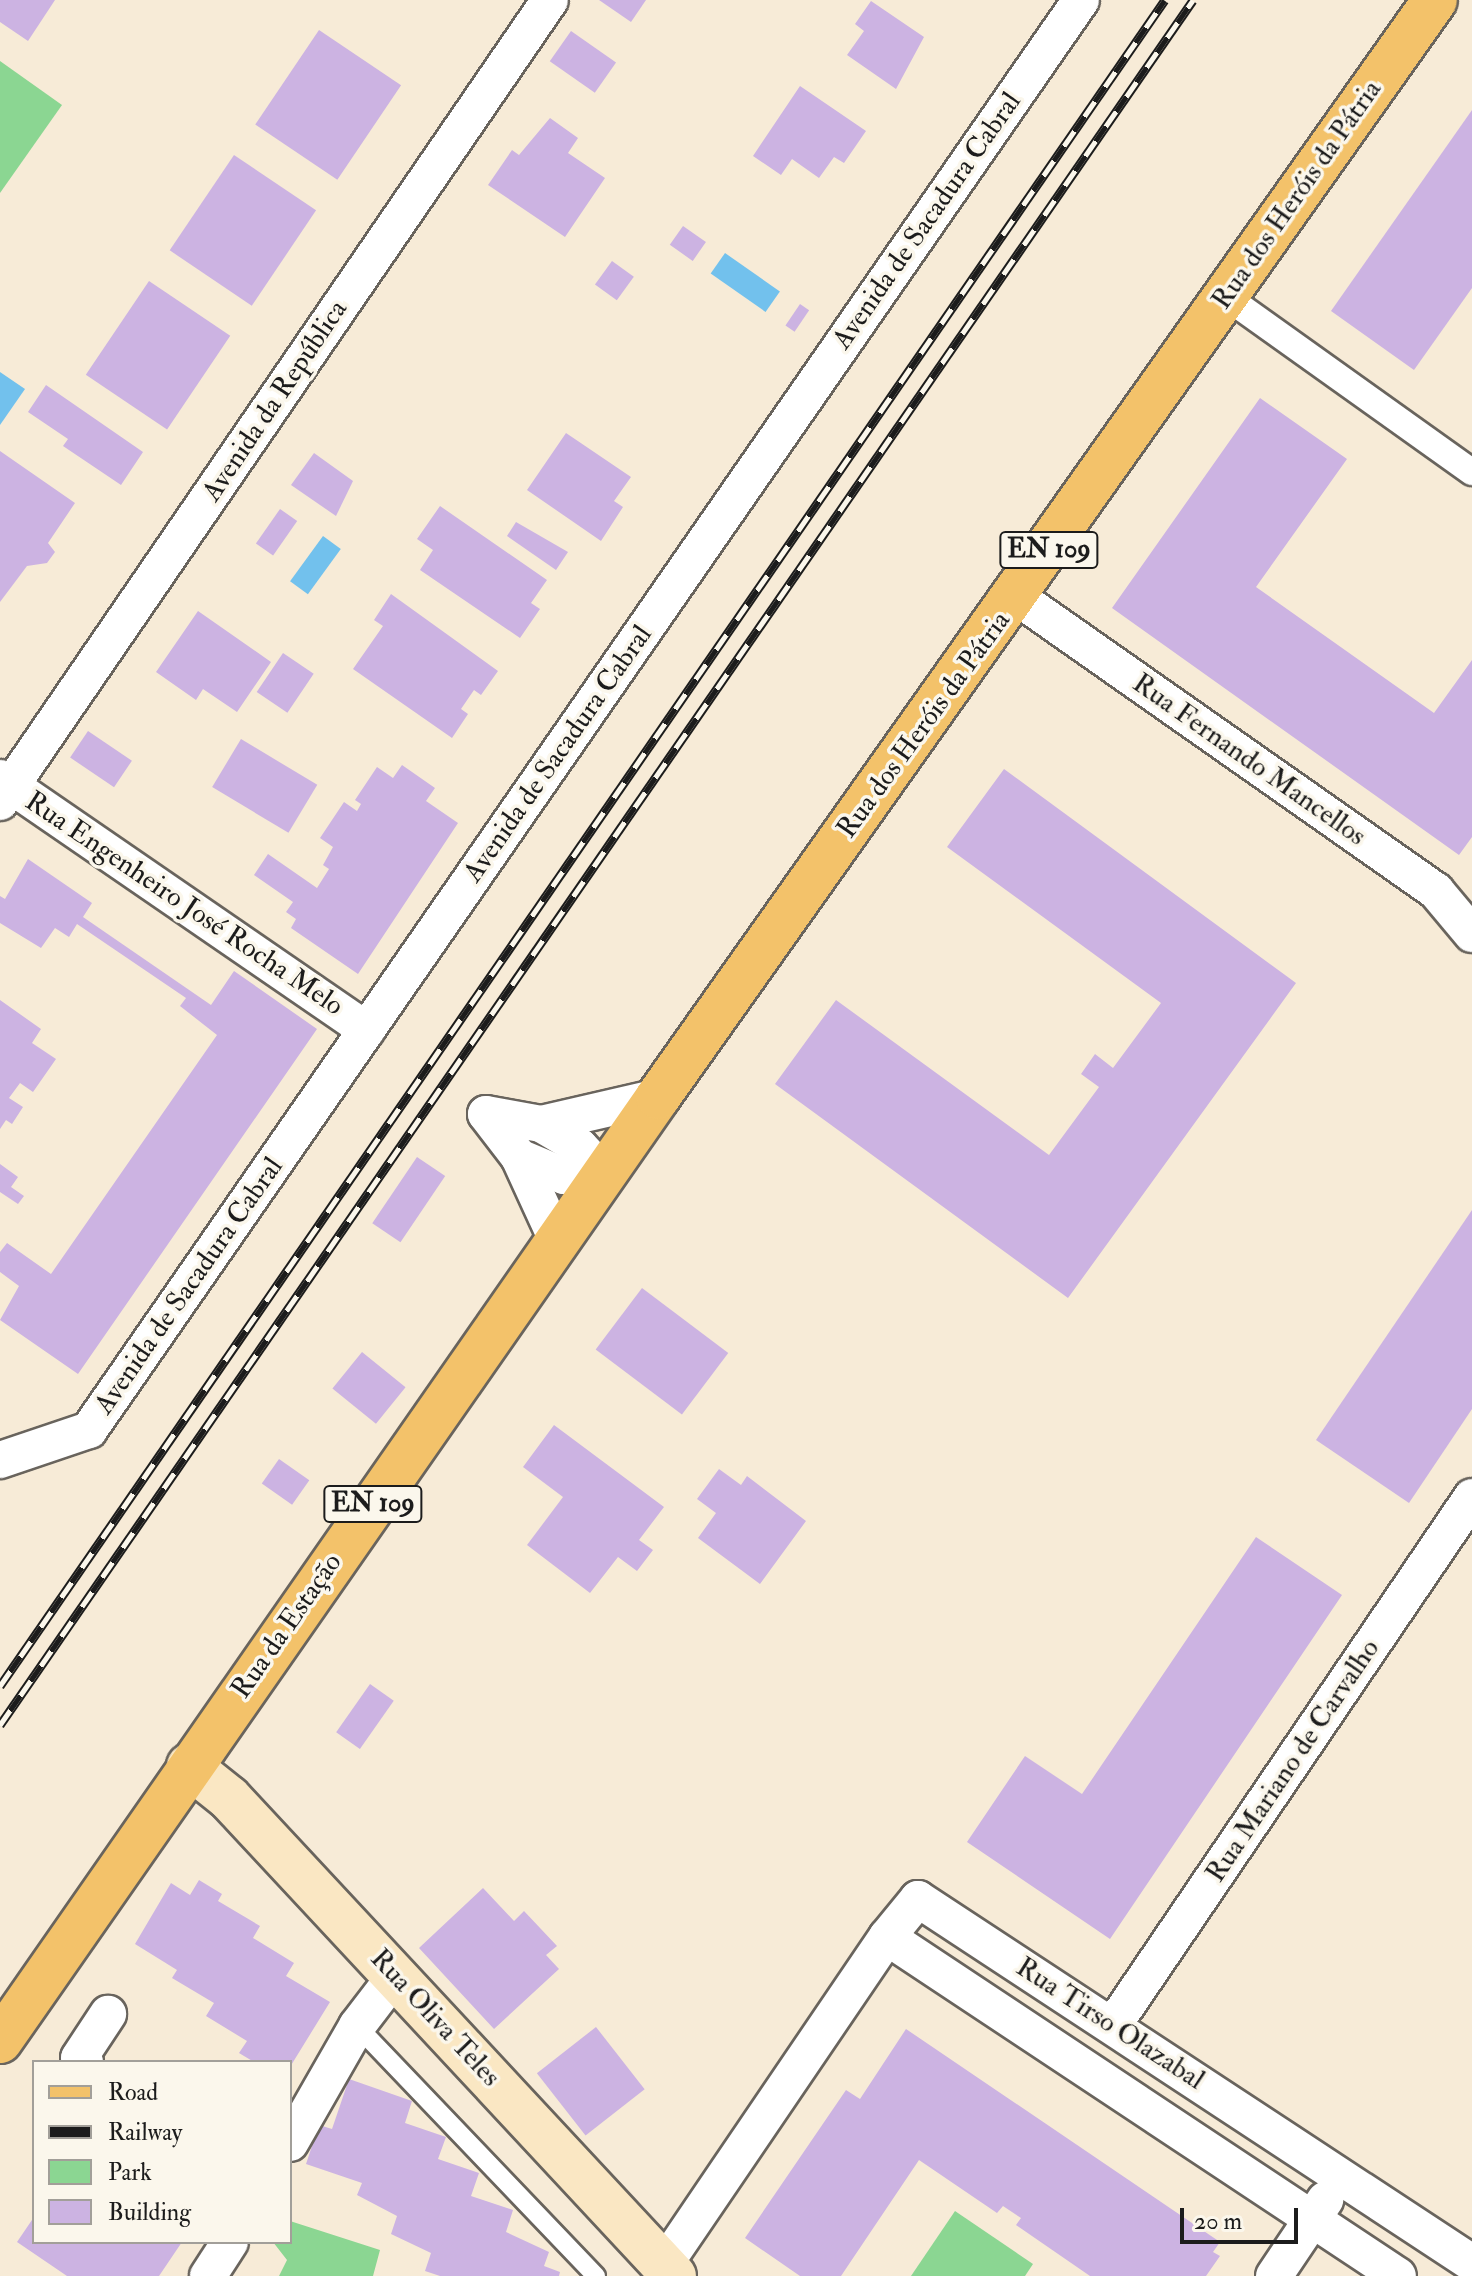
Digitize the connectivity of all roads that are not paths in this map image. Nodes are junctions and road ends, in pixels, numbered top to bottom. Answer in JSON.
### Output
{"nodes":[{"id":1,"x":550,"y":0,"type":"edge"},
{"id":2,"x":1081,"y":0,"type":"edge"},
{"id":3,"x":1435,"y":0,"type":"edge"},
{"id":4,"x":1225,"y":296,"type":"junction"},
{"id":5,"x":1472,"y":472,"type":"edge"},
{"id":6,"x":1017,"y":597,"type":"junction"},
{"id":7,"x":4,"y":789,"type":"edge"},
{"id":8,"x":1472,"y":934,"type":"edge"},
{"id":9,"x":367,"y":1030,"type":"junction"},
{"id":10,"x":658,"y":1097,"type":"junction"},
{"id":11,"x":541,"y":1124,"type":"junction"},
{"id":12,"x":519,"y":1157,"type":"junction"},
{"id":13,"x":605,"y":1174,"type":"junction"},
{"id":14,"x":558,"y":1242,"type":"junction"},
{"id":15,"x":0,"y":1460,"type":"edge"},
{"id":16,"x":1472,"y":1497,"type":"edge"},
{"id":17,"x":189,"y":1766,"type":"junction"},
{"id":18,"x":887,"y":1937,"type":"junction"},
{"id":19,"x":396,"y":1975,"type":"junction"},
{"id":20,"x":108,"y":2014,"type":"dead end"},
{"id":21,"x":1114,"y":2024,"type":"junction"},
{"id":22,"x":357,"y":2026,"type":"junction"},
{"id":23,"x":0,"y":2041,"type":"edge"},
{"id":24,"x":82,"y":2060,"type":"edge"},
{"id":25,"x":292,"y":2140,"type":"edge"},
{"id":26,"x":1341,"y":2180,"type":"junction"},
{"id":27,"x":1312,"y":2219,"type":"junction"},
{"id":28,"x":229,"y":2244,"type":"edge"},
{"id":29,"x":1472,"y":2263,"type":"edge"},
{"id":30,"x":669,"y":2271,"type":"edge"},
{"id":31,"x":208,"y":2276,"type":"edge"},
{"id":32,"x":596,"y":2276,"type":"edge"},
{"id":33,"x":1274,"y":2276,"type":"edge"},
{"id":34,"x":1398,"y":2276,"type":"edge"}],
"edges":[{"from":1,"to":7,"type":"street","name":"Avenida da República"},
{"from":2,"to":9,"type":"street","name":"Avenida de Sacadura Cabral"},
{"from":3,"to":4,"type":"main road","name":"Rua dos Heróis da Pátria","number":"EN 109"},
{"from":4,"to":5,"type":"street"},
{"from":4,"to":6,"type":"main road","name":"Rua dos Heróis da Pátria","number":"EN 109"},
{"from":6,"to":8,"type":"street","name":"Rua Fernando Mancellos"},
{"from":6,"to":10,"type":"main road","name":"Rua dos Heróis da Pátria","number":"EN 109"},
{"from":7,"to":9,"type":"street","name":"Rua Engenheiro José Rocha Melo"},
{"from":9,"to":15,"type":"street","name":"Avenida de Sacadura Cabral"},
{"from":10,"to":11,"type":"street"},
{"from":10,"to":13,"type":"main road","name":"Rua dos Heróis da Pátria","number":"EN 109"},
{"from":11,"to":12,"type":"street"},
{"from":11,"to":13,"type":"street"},
{"from":12,"to":13,"type":"street"},
{"from":12,"to":14,"type":"street"},
{"from":13,"to":14,"type":"main road","name":"Rua da Estação","number":"EN 109"},
{"from":14,"to":17,"type":"main road","name":"Rua da Estação","number":"EN 109"},
{"from":16,"to":21,"type":"street","name":"Rua Mariano de Carvalho"},
{"from":17,"to":19,"type":"main road","name":"Rua Oliva Teles"},
{"from":17,"to":23,"type":"main road","name":"Rua da Estação","number":"EN 109"},
{"from":18,"to":21,"type":"street","name":"Rua Tirso Olazabal"},
{"from":18,"to":27,"type":"street","name":"Rua Tirso Olazabal"},
{"from":18,"to":30,"type":"street","name":"Rua Tirso Olazabal"},
{"from":19,"to":22,"type":"street"},
{"from":19,"to":30,"type":"main road","name":"Rua Oliva Teles"},
{"from":20,"to":24,"type":"street"},
{"from":21,"to":26,"type":"street","name":"Rua Tirso Olazabal"},
{"from":22,"to":25,"type":"street"},
{"from":22,"to":32,"type":"lane"},
{"from":26,"to":27,"type":"street"},
{"from":26,"to":29,"type":"street","name":"Rua Tirso Olazabal"},
{"from":27,"to":33,"type":"street"},
{"from":27,"to":34,"type":"street","name":"Rua Tirso Olazabal"},
{"from":28,"to":31,"type":"street"}]}
